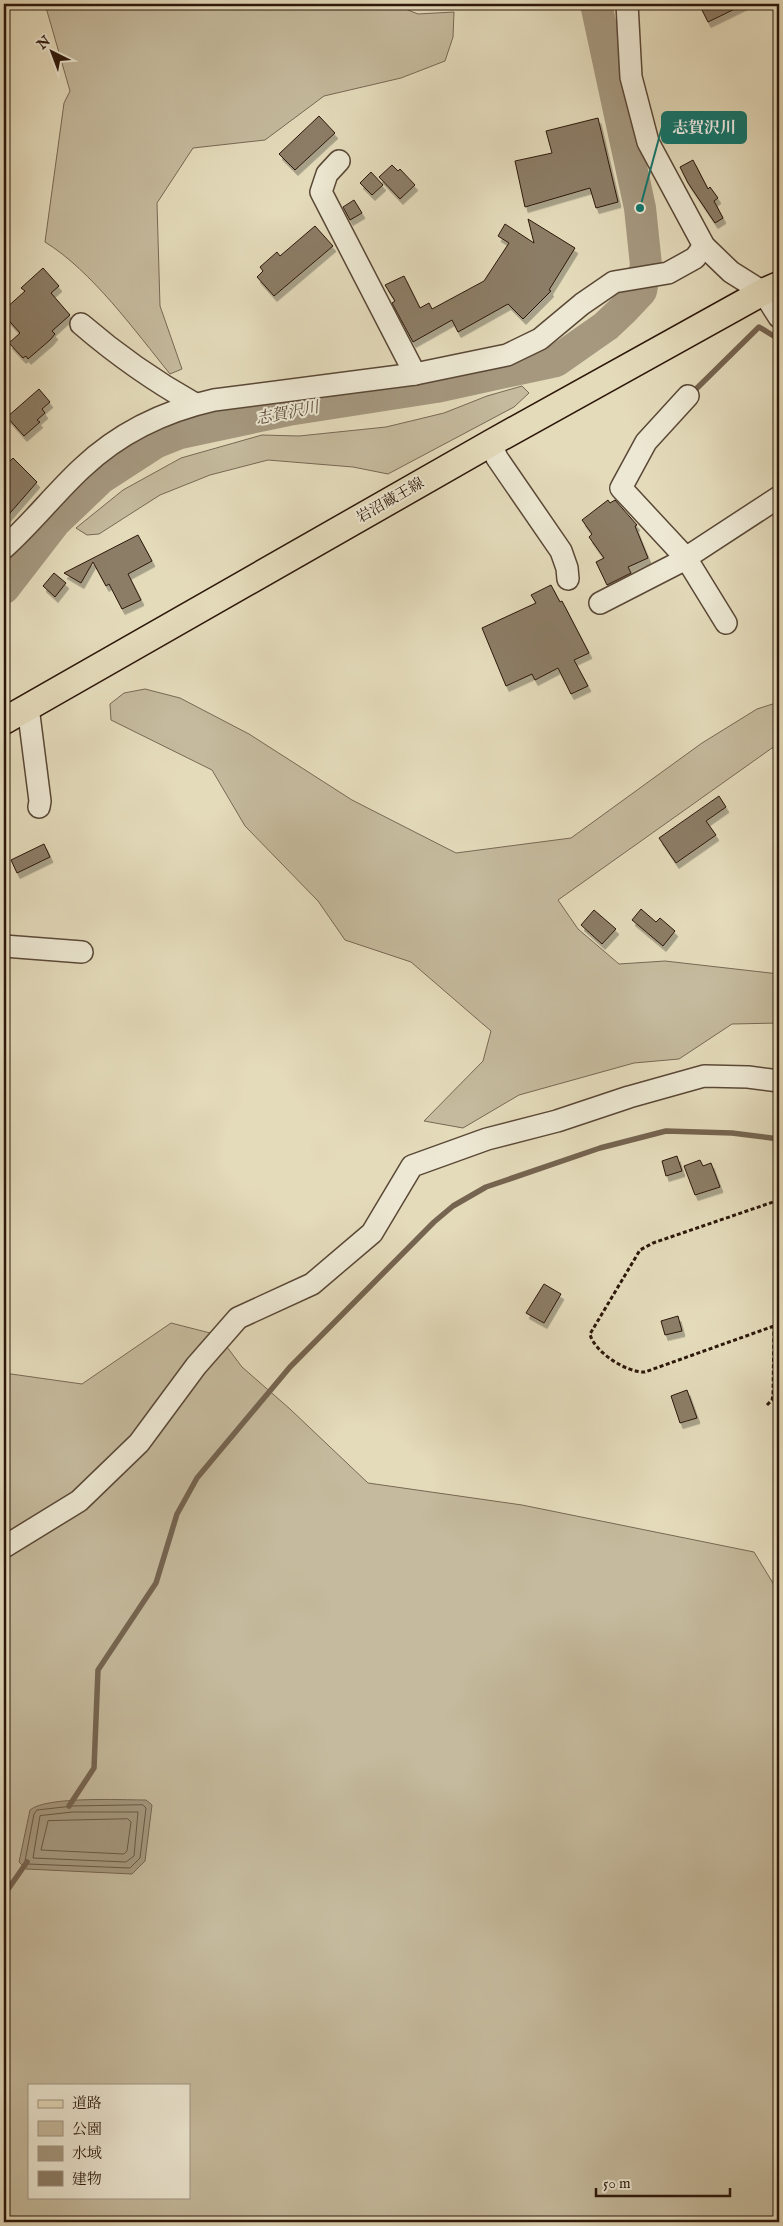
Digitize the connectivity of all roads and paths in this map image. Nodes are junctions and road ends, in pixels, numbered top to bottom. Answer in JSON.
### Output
{"nodes":[{"id":1,"x":627,"y":4,"type":"edge"},
{"id":2,"x":339,"y":160,"type":"dead end"},
{"id":3,"x":704,"y":246,"type":"junction"},
{"id":4,"x":771,"y":288,"type":"edge"},
{"id":5,"x":779,"y":317,"type":"edge"},
{"id":6,"x":81,"y":324,"type":"dead end"},
{"id":7,"x":415,"y":374,"type":"junction"},
{"id":8,"x":688,"y":396,"type":"dead end"},
{"id":9,"x":195,"y":404,"type":"junction"},
{"id":10,"x":491,"y":443,"type":"junction"},
{"id":11,"x":779,"y":497,"type":"edge"},
{"id":12,"x":4,"y":548,"type":"edge"},
{"id":13,"x":686,"y":558,"type":"junction"},
{"id":14,"x":568,"y":579,"type":"dead end"},
{"id":15,"x":600,"y":603,"type":"dead end"},
{"id":16,"x":726,"y":623,"type":"dead end"},
{"id":17,"x":28,"y":707,"type":"junction"},
{"id":18,"x":4,"y":721,"type":"edge"},
{"id":19,"x":39,"y":807,"type":"dead end"},
{"id":20,"x":4,"y":946,"type":"edge"},
{"id":21,"x":82,"y":952,"type":"dead end"},
{"id":22,"x":779,"y":1081,"type":"edge"},
{"id":23,"x":779,"y":1200,"type":"edge"},
{"id":24,"x":779,"y":1321,"type":"edge"},
{"id":25,"x":774,"y":1326,"type":"junction"},
{"id":26,"x":767,"y":1404,"type":"dead end"},
{"id":27,"x":4,"y":1546,"type":"edge"}],
"edges":[{"from":1,"to":3,"type":"street"},
{"from":2,"to":7,"type":"street"},
{"from":3,"to":4,"type":"street"},
{"from":3,"to":7,"type":"street"},
{"from":4,"to":5,"type":"street"},
{"from":4,"to":10,"type":"main road","name":"岩沼蔵王線"},
{"from":6,"to":9,"type":"street"},
{"from":7,"to":9,"type":"street"},
{"from":8,"to":13,"type":"street"},
{"from":9,"to":12,"type":"street"},
{"from":10,"to":14,"type":"street"},
{"from":10,"to":17,"type":"main road","name":"岩沼蔵王線"},
{"from":11,"to":13,"type":"street"},
{"from":13,"to":15,"type":"street"},
{"from":13,"to":16,"type":"street"},
{"from":17,"to":18,"type":"main road","name":"岩沼蔵王線"},
{"from":17,"to":19,"type":"street"},
{"from":20,"to":21,"type":"street"},
{"from":22,"to":27,"type":"street"},
{"from":23,"to":25,"type":"path"},
{"from":24,"to":25,"type":"path"},
{"from":25,"to":26,"type":"path"}]}
